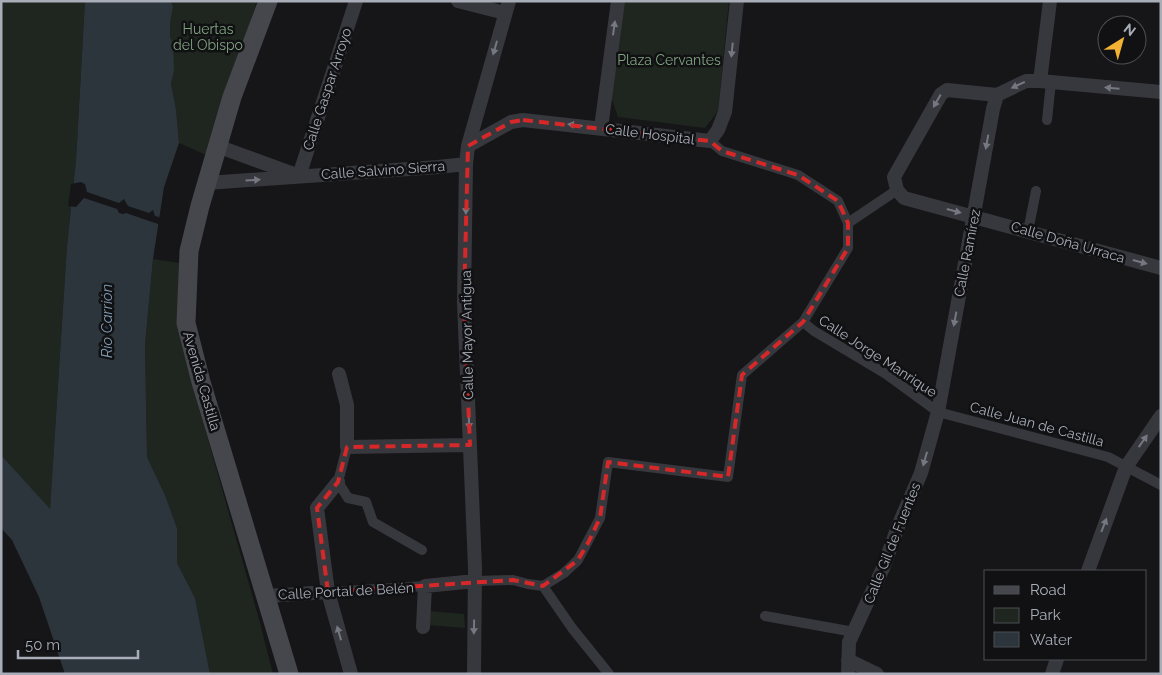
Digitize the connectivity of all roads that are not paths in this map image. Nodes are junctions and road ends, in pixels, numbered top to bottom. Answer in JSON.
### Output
{"nodes":[{"id":1,"x":268,"y":1,"type":"edge"},
{"id":2,"x":356,"y":1,"type":"edge"},
{"id":3,"x":458,"y":1,"type":"edge"},
{"id":4,"x":618,"y":1,"type":"edge"},
{"id":5,"x":737,"y":1,"type":"edge"},
{"id":6,"x":1050,"y":1,"type":"edge"},
{"id":7,"x":507,"y":7,"type":"edge"},
{"id":8,"x":1046,"y":82,"type":"junction"},
{"id":9,"x":1161,"y":92,"type":"edge"},
{"id":10,"x":997,"y":95,"type":"junction"},
{"id":11,"x":1047,"y":120,"type":"dead end"},
{"id":12,"x":601,"y":128,"type":"junction"},
{"id":13,"x":710,"y":141,"type":"junction"},
{"id":14,"x":217,"y":146,"type":"junction"},
{"id":15,"x":468,"y":146,"type":"junction"},
{"id":16,"x":466,"y":164,"type":"junction"},
{"id":17,"x":299,"y":176,"type":"junction"},
{"id":18,"x":206,"y":182,"type":"junction"},
{"id":19,"x":896,"y":190,"type":"junction"},
{"id":20,"x":1036,"y":191,"type":"dead end"},
{"id":21,"x":974,"y":216,"type":"junction"},
{"id":22,"x":848,"y":223,"type":"junction"},
{"id":23,"x":1028,"y":231,"type":"junction"},
{"id":24,"x":1161,"y":268,"type":"edge"},
{"id":25,"x":803,"y":322,"type":"junction"},
{"id":26,"x":338,"y":374,"type":"dead end"},
{"id":27,"x":938,"y":412,"type":"junction"},
{"id":28,"x":1161,"y":416,"type":"edge"},
{"id":29,"x":470,"y":445,"type":"junction"},
{"id":30,"x":347,"y":447,"type":"junction"},
{"id":31,"x":1126,"y":468,"type":"junction"},
{"id":32,"x":338,"y":482,"type":"junction"},
{"id":33,"x":1161,"y":485,"type":"edge"},
{"id":34,"x":422,"y":550,"type":"dead end"},
{"id":35,"x":1088,"y":570,"type":"edge"},
{"id":36,"x":474,"y":581,"type":"junction"},
{"id":37,"x":425,"y":586,"type":"junction"},
{"id":38,"x":543,"y":586,"type":"junction"},
{"id":39,"x":328,"y":592,"type":"junction"},
{"id":40,"x":266,"y":596,"type":"junction"},
{"id":41,"x":765,"y":616,"type":"dead end"},
{"id":42,"x":423,"y":627,"type":"dead end"},
{"id":43,"x":854,"y":632,"type":"junction"},
{"id":44,"x":1057,"y":660,"type":"edge"},
{"id":45,"x":848,"y":667,"type":"edge"},
{"id":46,"x":289,"y":674,"type":"edge"},
{"id":47,"x":351,"y":674,"type":"edge"},
{"id":48,"x":474,"y":674,"type":"edge"},
{"id":49,"x":610,"y":674,"type":"edge"},
{"id":50,"x":877,"y":674,"type":"edge"},
{"id":51,"x":1052,"y":674,"type":"edge"}],
"edges":[{"from":1,"to":14,"type":"main road","name":"Avenida Castilla"},
{"from":2,"to":17,"type":"street","name":"Calle Gaspar Arroyo"},
{"from":3,"to":7,"type":"street"},
{"from":12,"to":4,"type":"street","one_way":true},
{"from":5,"to":13,"type":"street","one_way":true},
{"from":6,"to":8,"type":"street"},
{"from":7,"to":15,"type":"street","name":"Calle Mayor Antigua","one_way":true},
{"from":9,"to":8,"type":"street","one_way":true},
{"from":8,"to":10,"type":"street","one_way":true},
{"from":8,"to":11,"type":"street"},
{"from":10,"to":19,"type":"street","one_way":true},
{"from":10,"to":21,"type":"street","name":"Calle Ramírez","one_way":true},
{"from":12,"to":13,"type":"street","name":"Calle Hospital"},
{"from":12,"to":15,"type":"street","name":"Calle Hospital","one_way":true},
{"from":13,"to":22,"type":"street","name":"Calle Hospital"},
{"from":14,"to":17,"type":"street","name":"Calle Salvino Sierra"},
{"from":14,"to":18,"type":"main road","name":"Avenida Castilla"},
{"from":15,"to":16,"type":"street","name":"Calle Mayor Antigua"},
{"from":16,"to":17,"type":"street","name":"Calle Salvino Sierra"},
{"from":16,"to":29,"type":"street","name":"Calle Mayor Antigua","one_way":true},
{"from":18,"to":17,"type":"street","name":"Calle Salvino Sierra","one_way":true},
{"from":18,"to":40,"type":"main road","name":"Avenida Castilla"},
{"from":19,"to":21,"type":"street","name":"Calle Doña Urraca","one_way":true},
{"from":19,"to":22,"type":"street"},
{"from":20,"to":23,"type":"street"},
{"from":21,"to":23,"type":"street","name":"Calle Doña Urraca"},
{"from":21,"to":27,"type":"street","name":"Calle Ramírez","one_way":true},
{"from":22,"to":25,"type":"street","name":"Calle Hospital"},
{"from":23,"to":24,"type":"street","name":"Calle Doña Urraca","one_way":true},
{"from":25,"to":27,"type":"street","name":"Calle Jorge Manrique"},
{"from":25,"to":38,"type":"street","name":"Calle Hospital"},
{"from":26,"to":30,"type":"street"},
{"from":27,"to":31,"type":"street","name":"Calle Juan de Castilla"},
{"from":27,"to":43,"type":"street","name":"Calle Gil de Fuentes","one_way":true},
{"from":31,"to":28,"type":"street","one_way":true},
{"from":29,"to":30,"type":"street"},
{"from":29,"to":36,"type":"street","name":"Calle Mayor Antigua"},
{"from":30,"to":32,"type":"street"},
{"from":31,"to":33,"type":"street","name":"Calle Juan de Castilla"},
{"from":35,"to":31,"type":"street","one_way":true},
{"from":32,"to":34,"type":"street"},
{"from":32,"to":39,"type":"street"},
{"from":36,"to":37,"type":"street","name":"Calle Portal de Belén"},
{"from":36,"to":38,"type":"street"},
{"from":36,"to":48,"type":"street","name":"Calle Mayor Antigua","one_way":true},
{"from":37,"to":39,"type":"street","name":"Calle Portal de Belén"},
{"from":37,"to":42,"type":"street","name":"Calle Portal de Belén"},
{"from":38,"to":49,"type":"street"},
{"from":39,"to":40,"type":"street","name":"Calle Portal de Belén"},
{"from":47,"to":39,"type":"street","one_way":true},
{"from":40,"to":46,"type":"main road","name":"Avenida Castilla"},
{"from":41,"to":43,"type":"street"},
{"from":43,"to":45,"type":"street","name":"Calle Gil de Fuentes"},
{"from":44,"to":51,"type":"street"},
{"from":45,"to":50,"type":"street"}]}
